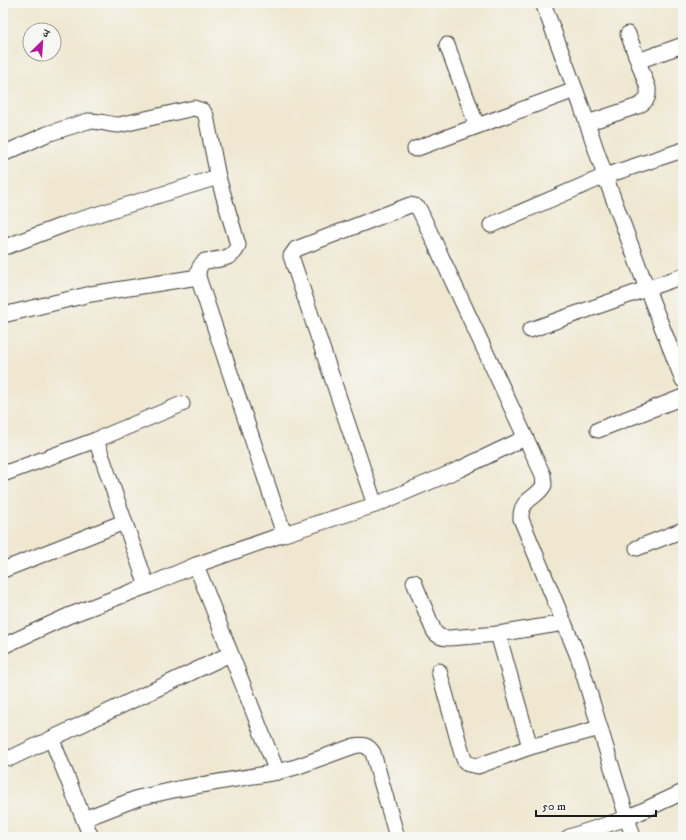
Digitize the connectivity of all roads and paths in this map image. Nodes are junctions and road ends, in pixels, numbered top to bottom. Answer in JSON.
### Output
{"nodes":[{"id":1,"x":543,"y":3,"type":"edge"},
{"id":2,"x":628,"y":34,"type":"dead end"},
{"id":3,"x":447,"y":45,"type":"dead end"},
{"id":4,"x":683,"y":45,"type":"edge"},
{"id":5,"x":638,"y":60,"type":"junction"},
{"id":6,"x":576,"y":90,"type":"junction"},
{"id":7,"x":587,"y":123,"type":"junction"},
{"id":8,"x":477,"y":126,"type":"junction"},
{"id":9,"x":415,"y":149,"type":"dead end"},
{"id":10,"x":683,"y":150,"type":"edge"},
{"id":11,"x":3,"y":154,"type":"edge"},
{"id":12,"x":218,"y":176,"type":"junction"},
{"id":13,"x":605,"y":176,"type":"junction"},
{"id":14,"x":491,"y":225,"type":"dead end"},
{"id":15,"x":8,"y":246,"type":"dead end"},
{"id":16,"x":683,"y":276,"type":"edge"},
{"id":17,"x":198,"y":277,"type":"junction"},
{"id":18,"x":647,"y":288,"type":"junction"},
{"id":19,"x":3,"y":315,"type":"edge"},
{"id":20,"x":530,"y":330,"type":"dead end"},
{"id":21,"x":683,"y":380,"type":"edge"},
{"id":22,"x":683,"y":397,"type":"edge"},
{"id":23,"x":182,"y":404,"type":"dead end"},
{"id":24,"x":598,"y":430,"type":"dead end"},
{"id":25,"x":525,"y":438,"type":"junction"},
{"id":26,"x":96,"y":440,"type":"junction"},
{"id":27,"x":3,"y":474,"type":"edge"},
{"id":28,"x":375,"y":505,"type":"junction"},
{"id":29,"x":124,"y":522,"type":"junction"},
{"id":30,"x":683,"y":530,"type":"edge"},
{"id":31,"x":284,"y":534,"type":"junction"},
{"id":32,"x":637,"y":548,"type":"dead end"},
{"id":33,"x":196,"y":565,"type":"junction"},
{"id":34,"x":3,"y":570,"type":"edge"},
{"id":35,"x":414,"y":582,"type":"dead end"},
{"id":36,"x":147,"y":586,"type":"junction"},
{"id":37,"x":564,"y":623,"type":"junction"},
{"id":38,"x":498,"y":634,"type":"junction"},
{"id":39,"x":3,"y":646,"type":"edge"},
{"id":40,"x":230,"y":654,"type":"junction"},
{"id":41,"x":439,"y":672,"type":"dead end"},
{"id":42,"x":600,"y":728,"type":"junction"},
{"id":43,"x":52,"y":740,"type":"junction"},
{"id":44,"x":530,"y":747,"type":"junction"},
{"id":45,"x":3,"y":756,"type":"edge"},
{"id":46,"x":276,"y":772,"type":"junction"},
{"id":47,"x":683,"y":792,"type":"edge"},
{"id":48,"x":627,"y":818,"type":"junction"},
{"id":49,"x":84,"y":819,"type":"junction"},
{"id":50,"x":90,"y":837,"type":"edge"},
{"id":51,"x":397,"y":837,"type":"edge"},
{"id":52,"x":569,"y":837,"type":"edge"},
{"id":53,"x":633,"y":837,"type":"edge"}],
"edges":[{"from":1,"to":6,"type":"street"},
{"from":2,"to":5,"type":"street"},
{"from":3,"to":8,"type":"street"},
{"from":4,"to":5,"type":"street"},
{"from":5,"to":7,"type":"street"},
{"from":6,"to":7,"type":"street"},
{"from":6,"to":8,"type":"street"},
{"from":7,"to":13,"type":"street"},
{"from":8,"to":9,"type":"street"},
{"from":10,"to":13,"type":"street"},
{"from":11,"to":12,"type":"street"},
{"from":12,"to":15,"type":"street"},
{"from":12,"to":17,"type":"street"},
{"from":13,"to":14,"type":"street"},
{"from":13,"to":18,"type":"street"},
{"from":16,"to":18,"type":"street"},
{"from":17,"to":19,"type":"street"},
{"from":17,"to":31,"type":"street"},
{"from":18,"to":20,"type":"street"},
{"from":18,"to":21,"type":"street"},
{"from":22,"to":24,"type":"street"},
{"from":23,"to":26,"type":"street"},
{"from":25,"to":28,"type":"street"},
{"from":25,"to":28,"type":"street"},
{"from":25,"to":37,"type":"street"},
{"from":26,"to":27,"type":"street"},
{"from":26,"to":29,"type":"street"},
{"from":28,"to":31,"type":"street"},
{"from":29,"to":34,"type":"street"},
{"from":29,"to":36,"type":"street"},
{"from":30,"to":32,"type":"street"},
{"from":31,"to":33,"type":"street"},
{"from":33,"to":36,"type":"street"},
{"from":33,"to":40,"type":"street"},
{"from":35,"to":38,"type":"street"},
{"from":36,"to":39,"type":"street"},
{"from":37,"to":38,"type":"street"},
{"from":37,"to":42,"type":"street"},
{"from":38,"to":44,"type":"street"},
{"from":40,"to":43,"type":"street"},
{"from":40,"to":46,"type":"street"},
{"from":41,"to":44,"type":"street"},
{"from":42,"to":44,"type":"street"},
{"from":42,"to":48,"type":"street"},
{"from":43,"to":45,"type":"street"},
{"from":43,"to":49,"type":"street"},
{"from":46,"to":49,"type":"street"},
{"from":46,"to":51,"type":"street"},
{"from":47,"to":48,"type":"street"},
{"from":48,"to":52,"type":"street"},
{"from":48,"to":53,"type":"street"},
{"from":49,"to":50,"type":"street"}]}
